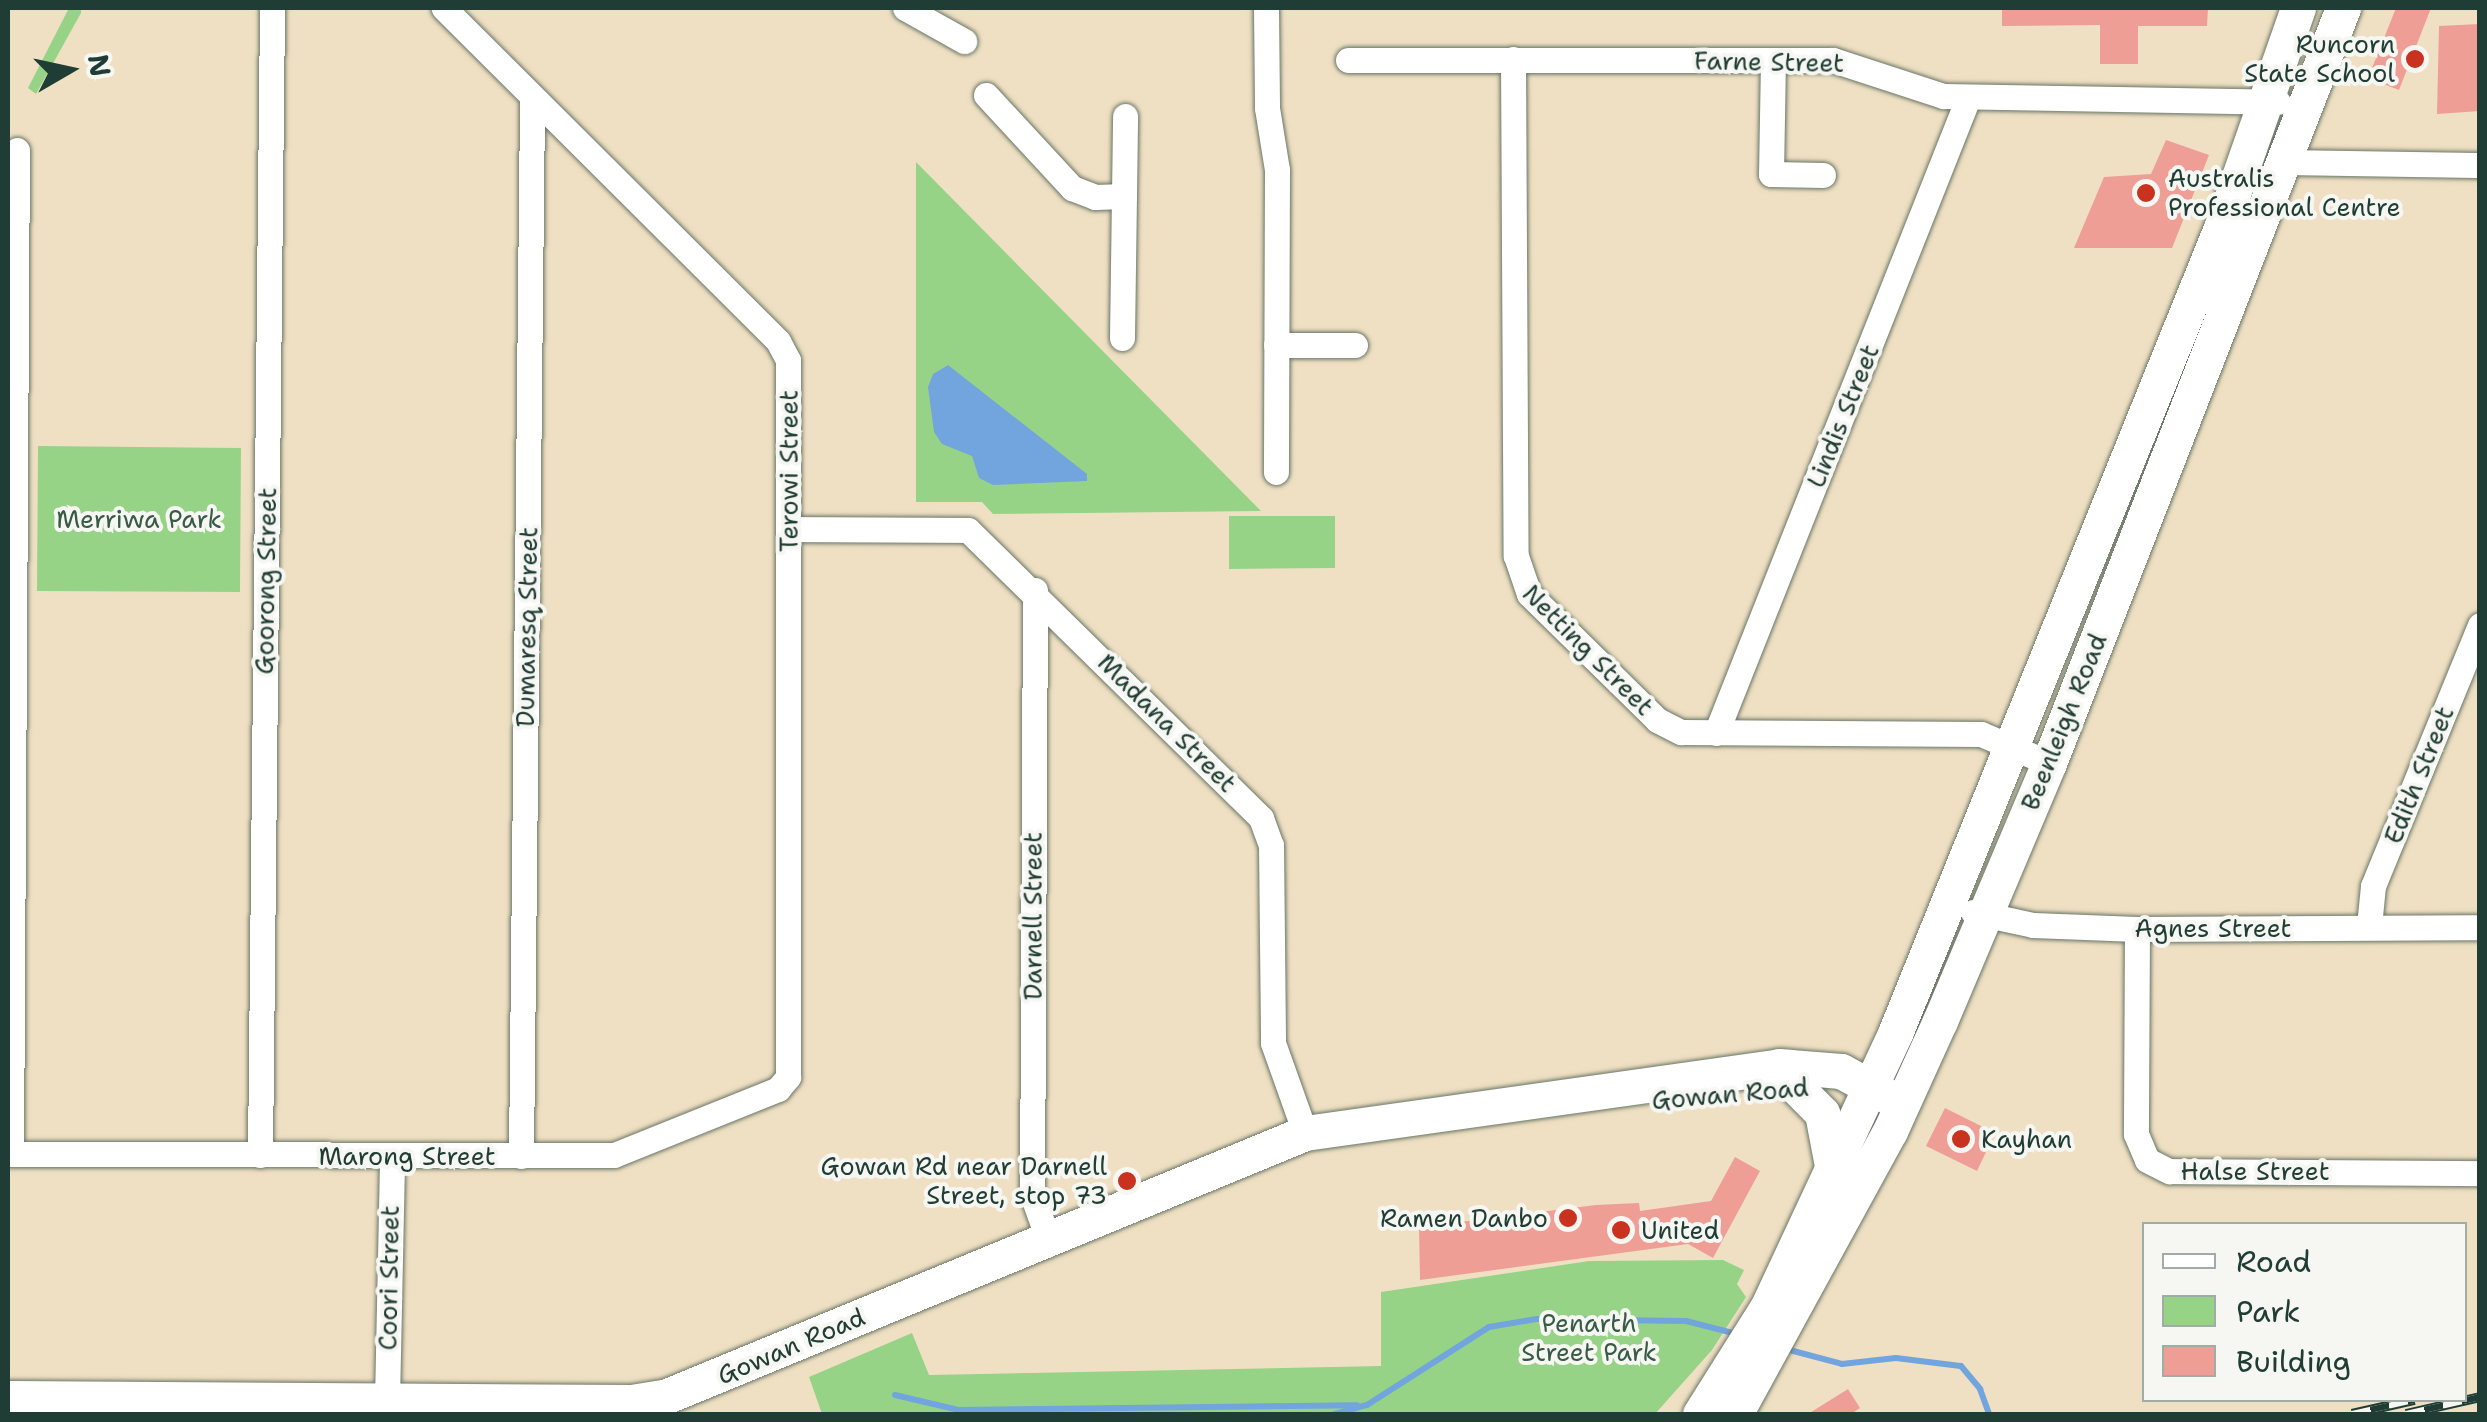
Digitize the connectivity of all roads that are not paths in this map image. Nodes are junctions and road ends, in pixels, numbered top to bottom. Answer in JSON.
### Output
{"nodes":[{"id":1,"x":272,"y":8,"type":"edge"},
{"id":2,"x":444,"y":8,"type":"edge"},
{"id":3,"x":905,"y":8,"type":"edge"},
{"id":4,"x":1266,"y":8,"type":"edge"},
{"id":5,"x":2298,"y":8,"type":"edge"},
{"id":6,"x":2342,"y":8,"type":"edge"},
{"id":7,"x":964,"y":42,"type":"dead end"},
{"id":8,"x":1348,"y":60,"type":"dead end"},
{"id":9,"x":1513,"y":60,"type":"junction"},
{"id":10,"x":1773,"y":60,"type":"junction"},
{"id":11,"x":986,"y":95,"type":"dead end"},
{"id":12,"x":532,"y":98,"type":"junction"},
{"id":13,"x":1968,"y":98,"type":"junction"},
{"id":14,"x":2265,"y":99,"type":"junction"},
{"id":15,"x":2302,"y":108,"type":"junction"},
{"id":16,"x":1125,"y":116,"type":"dead end"},
{"id":17,"x":17,"y":150,"type":"dead end"},
{"id":18,"x":2280,"y":162,"type":"junction"},
{"id":19,"x":2480,"y":165,"type":"edge"},
{"id":20,"x":1823,"y":176,"type":"dead end"},
{"id":21,"x":1124,"y":196,"type":"junction"},
{"id":22,"x":1122,"y":338,"type":"dead end"},
{"id":23,"x":1276,"y":345,"type":"junction"},
{"id":24,"x":1355,"y":345,"type":"dead end"},
{"id":25,"x":1276,"y":472,"type":"dead end"},
{"id":26,"x":12,"y":477,"type":"edge"},
{"id":27,"x":790,"y":529,"type":"junction"},
{"id":28,"x":1034,"y":590,"type":"junction"},
{"id":29,"x":2480,"y":626,"type":"edge"},
{"id":30,"x":1716,"y":733,"type":"junction"},
{"id":31,"x":2014,"y":748,"type":"junction"},
{"id":32,"x":2049,"y":763,"type":"junction"},
{"id":33,"x":1950,"y":902,"type":"junction"},
{"id":34,"x":1984,"y":917,"type":"junction"},
{"id":35,"x":2370,"y":926,"type":"junction"},
{"id":36,"x":2480,"y":927,"type":"edge"},
{"id":37,"x":2138,"y":929,"type":"junction"},
{"id":38,"x":1896,"y":1031,"type":"junction"},
{"id":39,"x":1787,"y":1076,"type":"junction"},
{"id":40,"x":788,"y":1077,"type":"joint"},
{"id":41,"x":1867,"y":1092,"type":"junction"},
{"id":42,"x":1902,"y":1104,"type":"junction"},
{"id":43,"x":1305,"y":1133,"type":"junction"},
{"id":44,"x":9,"y":1154,"type":"edge"},
{"id":45,"x":260,"y":1154,"type":"junction"},
{"id":46,"x":392,"y":1155,"type":"junction"},
{"id":47,"x":521,"y":1156,"type":"junction"},
{"id":48,"x":1833,"y":1172,"type":"junction"},
{"id":49,"x":2480,"y":1173,"type":"edge"},
{"id":50,"x":1048,"y":1239,"type":"junction"},
{"id":51,"x":1780,"y":1312,"type":"junction"},
{"id":52,"x":1746,"y":1370,"type":"junction"},
{"id":53,"x":8,"y":1398,"type":"edge"},
{"id":54,"x":386,"y":1401,"type":"junction"},
{"id":55,"x":1700,"y":1414,"type":"edge"},
{"id":56,"x":1735,"y":1414,"type":"edge"}],
"edges":[{"from":1,"to":45,"type":"street","name":"Goorong Street"},
{"from":2,"to":12,"type":"street","name":"Terowi Street"},
{"from":3,"to":7,"type":"street"},
{"from":4,"to":23,"type":"street"},
{"from":5,"to":14,"type":"main road","name":"Beenleigh Road"},
{"from":6,"to":15,"type":"main road","name":"Beenleigh Road"},
{"from":8,"to":9,"type":"street","name":"Farne Street"},
{"from":9,"to":10,"type":"street","name":"Farne Street"},
{"from":9,"to":30,"type":"street","name":"Netting Street"},
{"from":10,"to":13,"type":"street","name":"Farne Street"},
{"from":10,"to":20,"type":"street"},
{"from":11,"to":21,"type":"street"},
{"from":12,"to":27,"type":"street","name":"Terowi Street"},
{"from":12,"to":47,"type":"street","name":"Dumaresq Street"},
{"from":13,"to":14,"type":"street","name":"Farne Street"},
{"from":13,"to":30,"type":"street","name":"Lindis Street"},
{"from":14,"to":15,"type":"street","name":"Farne Street"},
{"from":14,"to":31,"type":"main road","name":"Beenleigh Road"},
{"from":15,"to":18,"type":"main road","name":"Beenleigh Road"},
{"from":16,"to":21,"type":"street"},
{"from":17,"to":26,"type":"street"},
{"from":18,"to":19,"type":"street"},
{"from":18,"to":32,"type":"main road","name":"Beenleigh Road"},
{"from":21,"to":22,"type":"street"},
{"from":23,"to":24,"type":"street"},
{"from":23,"to":25,"type":"street"},
{"from":26,"to":44,"type":"street"},
{"from":27,"to":28,"type":"street","name":"Madana Street"},
{"from":27,"to":40,"type":"street","name":"Terowi Street"},
{"from":28,"to":43,"type":"street","name":"Madana Street"},
{"from":28,"to":50,"type":"street","name":"Darnell Street"},
{"from":29,"to":35,"type":"street","name":"Edith Street"},
{"from":30,"to":31,"type":"street","name":"Netting Street"},
{"from":31,"to":32,"type":"street","name":"Netting Street"},
{"from":31,"to":33,"type":"main road","name":"Beenleigh Road"},
{"from":32,"to":34,"type":"main road","name":"Beenleigh Road"},
{"from":33,"to":34,"type":"street","name":"Agnes Street"},
{"from":33,"to":38,"type":"main road","name":"Beenleigh Road"},
{"from":34,"to":37,"type":"street","name":"Agnes Street"},
{"from":34,"to":42,"type":"main road","name":"Beenleigh Road"},
{"from":35,"to":36,"type":"street","name":"Agnes Street"},
{"from":35,"to":37,"type":"street","name":"Agnes Street"},
{"from":37,"to":49,"type":"street","name":"Halse Street"},
{"from":38,"to":39,"type":"main road"},
{"from":38,"to":41,"type":"main road","name":"Beenleigh Road"},
{"from":39,"to":41,"type":"main road","name":"Gowan Road"},
{"from":39,"to":43,"type":"main road","name":"Gowan Road"},
{"from":39,"to":48,"type":"main road"},
{"from":40,"to":47,"type":"street","name":"Marong Street"},
{"from":41,"to":42,"type":"main road","name":"Gowan Road"},
{"from":41,"to":48,"type":"main road","name":"Beenleigh Road"},
{"from":42,"to":51,"type":"main road","name":"Beenleigh Road"},
{"from":43,"to":50,"type":"main road","name":"Gowan Road"},
{"from":44,"to":45,"type":"street","name":"Marong Street"},
{"from":45,"to":46,"type":"street","name":"Marong Street"},
{"from":46,"to":47,"type":"street","name":"Marong Street"},
{"from":46,"to":54,"type":"street","name":"Coori Street"},
{"from":48,"to":51,"type":"main road","name":"Beenleigh Road"},
{"from":50,"to":54,"type":"main road","name":"Gowan Road"},
{"from":51,"to":52,"type":"main road","name":"Beenleigh Road"},
{"from":52,"to":55,"type":"main road","name":"Beenleigh Road"},
{"from":52,"to":56,"type":"main road","name":"Beenleigh Road"},
{"from":53,"to":54,"type":"main road","name":"Gowan Road"}]}
